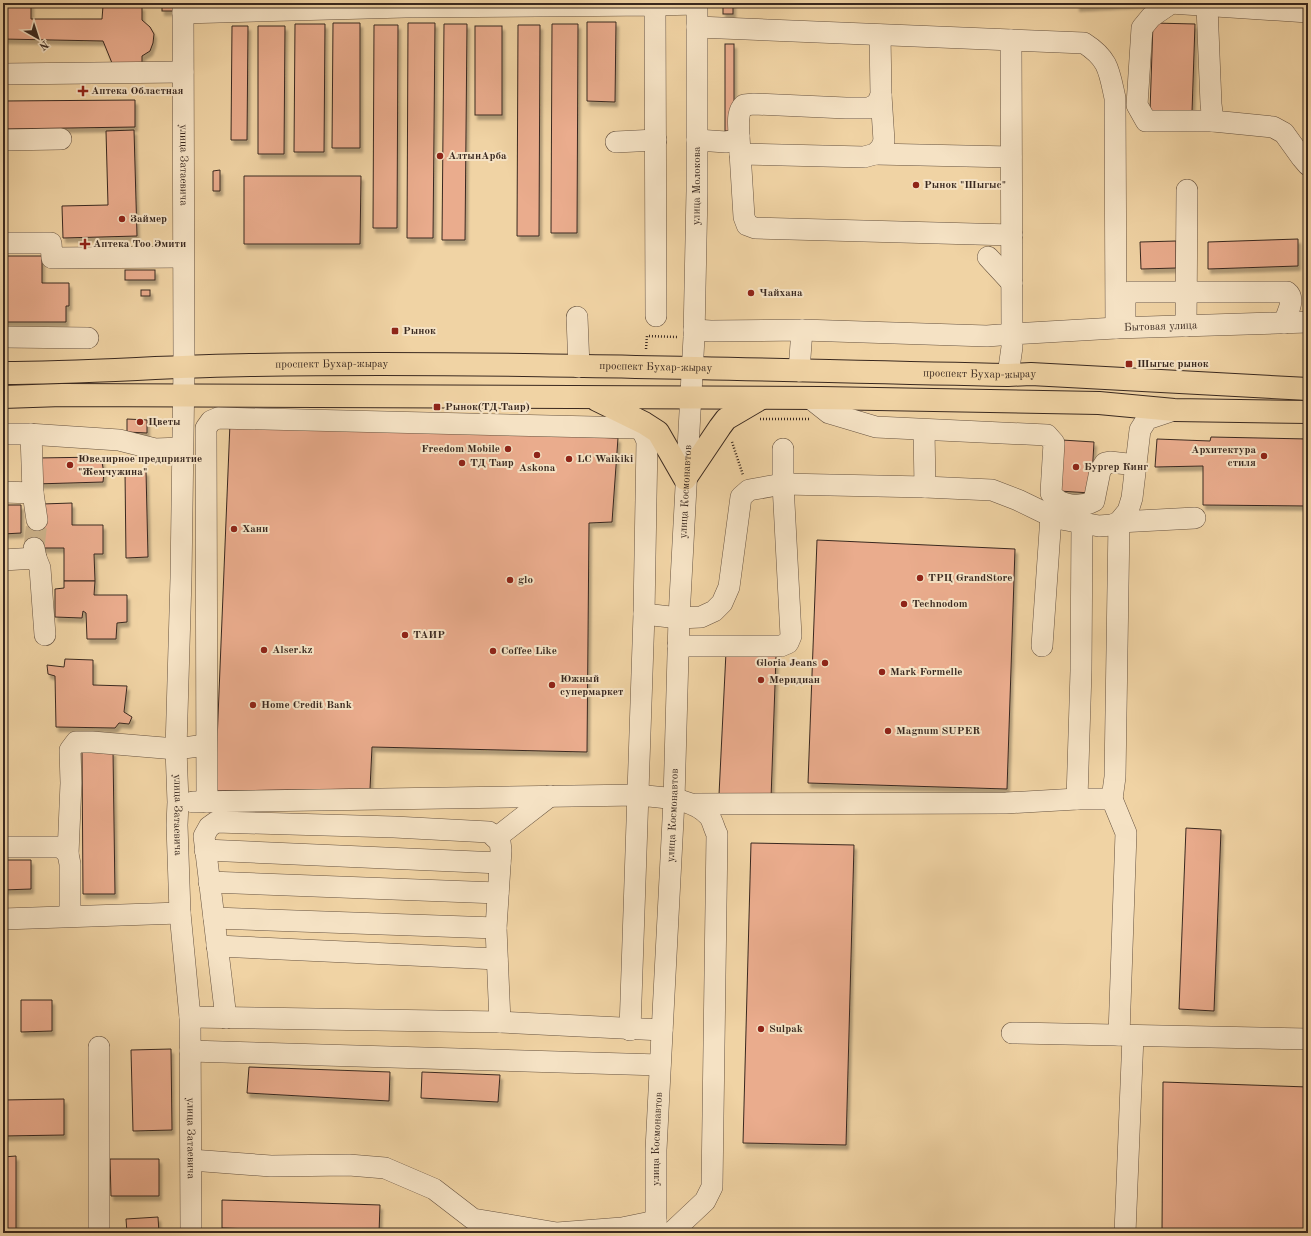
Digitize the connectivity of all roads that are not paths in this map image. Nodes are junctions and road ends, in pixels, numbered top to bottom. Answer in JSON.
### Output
{"nodes":[{"id":1,"x":697,"y":3,"type":"edge"},
{"id":2,"x":1170,"y":3,"type":"edge"},
{"id":3,"x":405,"y":5,"type":"edge"},
{"id":4,"x":655,"y":5,"type":"junction"},
{"id":5,"x":1207,"y":6,"type":"junction"},
{"id":6,"x":183,"y":8,"type":"edge"},
{"id":7,"x":1308,"y":12,"type":"edge"},
{"id":8,"x":697,"y":27,"type":"junction"},
{"id":9,"x":880,"y":35,"type":"junction"},
{"id":10,"x":1011,"y":40,"type":"junction"},
{"id":11,"x":183,"y":72,"type":"junction"},
{"id":12,"x":3,"y":74,"type":"edge"},
{"id":13,"x":881,"y":95,"type":"junction"},
{"id":14,"x":1213,"y":120,"type":"junction"},
{"id":15,"x":61,"y":139,"type":"dead end"},
{"id":16,"x":3,"y":140,"type":"edge"},
{"id":17,"x":656,"y":140,"type":"junction"},
{"id":18,"x":697,"y":140,"type":"junction"},
{"id":19,"x":616,"y":142,"type":"dead end"},
{"id":20,"x":740,"y":145,"type":"junction"},
{"id":21,"x":875,"y":154,"type":"junction"},
{"id":22,"x":1011,"y":157,"type":"junction"},
{"id":23,"x":1308,"y":165,"type":"edge"},
{"id":24,"x":1187,"y":190,"type":"dead end"},
{"id":25,"x":1012,"y":235,"type":"junction"},
{"id":26,"x":3,"y":243,"type":"edge"},
{"id":27,"x":183,"y":257,"type":"junction"},
{"id":28,"x":988,"y":257,"type":"dead end"},
{"id":29,"x":1012,"y":283,"type":"junction"},
{"id":30,"x":1186,"y":292,"type":"junction"},
{"id":31,"x":656,"y":316,"type":"dead end"},
{"id":32,"x":577,"y":317,"type":"dead end"},
{"id":33,"x":1284,"y":322,"type":"junction"},
{"id":34,"x":1308,"y":322,"type":"edge"},
{"id":35,"x":1186,"y":326,"type":"junction"},
{"id":36,"x":1121,"y":328,"type":"junction"},
{"id":37,"x":694,"y":330,"type":"junction"},
{"id":38,"x":802,"y":330,"type":"junction"},
{"id":39,"x":1012,"y":334,"type":"junction"},
{"id":40,"x":3,"y":337,"type":"edge"},
{"id":41,"x":88,"y":338,"type":"dead end"},
{"id":42,"x":184,"y":367,"type":"junction"},
{"id":43,"x":579,"y":367,"type":"junction"},
{"id":44,"x":692,"y":368,"type":"junction"},
{"id":45,"x":799,"y":371,"type":"junction"},
{"id":46,"x":3,"y":373,"type":"edge"},
{"id":47,"x":1008,"y":375,"type":"junction"},
{"id":48,"x":1176,"y":383,"type":"junction"},
{"id":49,"x":1308,"y":389,"type":"edge"},
{"id":50,"x":183,"y":396,"type":"junction"},
{"id":51,"x":3,"y":397,"type":"edge"},
{"id":52,"x":593,"y":398,"type":"junction"},
{"id":53,"x":691,"y":398,"type":"junction"},
{"id":54,"x":759,"y":409,"type":"junction"},
{"id":55,"x":811,"y":409,"type":"junction"},
{"id":56,"x":1174,"y":410,"type":"junction"},
{"id":57,"x":1308,"y":412,"type":"edge"},
{"id":58,"x":924,"y":430,"type":"junction"},
{"id":59,"x":3,"y":434,"type":"edge"},
{"id":60,"x":31,"y":434,"type":"junction"},
{"id":61,"x":182,"y":448,"type":"junction"},
{"id":62,"x":783,"y":449,"type":"dead end"},
{"id":63,"x":1136,"y":465,"type":"junction"},
{"id":64,"x":685,"y":479,"type":"junction"},
{"id":65,"x":783,"y":484,"type":"junction"},
{"id":66,"x":925,"y":487,"type":"junction"},
{"id":67,"x":3,"y":492,"type":"edge"},
{"id":68,"x":33,"y":493,"type":"junction"},
{"id":69,"x":1051,"y":516,"type":"junction"},
{"id":70,"x":1195,"y":518,"type":"dead end"},
{"id":71,"x":37,"y":520,"type":"tunnel mouth"},
{"id":72,"x":1119,"y":522,"type":"junction"},
{"id":73,"x":1082,"y":524,"type":"junction"},
{"id":74,"x":181,"y":555,"type":"junction"},
{"id":75,"x":206,"y":556,"type":"junction"},
{"id":76,"x":3,"y":560,"type":"edge"},
{"id":77,"x":644,"y":614,"type":"junction"},
{"id":78,"x":679,"y":618,"type":"junction"},
{"id":79,"x":45,"y":635,"type":"dead end"},
{"id":80,"x":678,"y":646,"type":"junction"},
{"id":81,"x":1042,"y":646,"type":"dead end"},
{"id":82,"x":206,"y":745,"type":"junction"},
{"id":83,"x":176,"y":748,"type":"junction"},
{"id":84,"x":638,"y":795,"type":"junction"},
{"id":85,"x":550,"y":796,"type":"junction"},
{"id":86,"x":1077,"y":799,"type":"junction"},
{"id":87,"x":1112,"y":799,"type":"junction"},
{"id":88,"x":674,"y":800,"type":"junction"},
{"id":89,"x":178,"y":802,"type":"junction"},
{"id":90,"x":206,"y":802,"type":"junction"},
{"id":91,"x":695,"y":804,"type":"junction"},
{"id":92,"x":496,"y":838,"type":"junction"},
{"id":93,"x":3,"y":847,"type":"edge"},
{"id":94,"x":205,"y":850,"type":"junction"},
{"id":95,"x":68,"y":854,"type":"junction"},
{"id":96,"x":500,"y":863,"type":"junction"},
{"id":97,"x":209,"y":882,"type":"junction"},
{"id":98,"x":498,"y":893,"type":"junction"},
{"id":99,"x":180,"y":913,"type":"junction"},
{"id":100,"x":70,"y":916,"type":"junction"},
{"id":101,"x":214,"y":918,"type":"junction"},
{"id":102,"x":3,"y":919,"type":"edge"},
{"id":103,"x":496,"y":928,"type":"junction"},
{"id":104,"x":217,"y":946,"type":"junction"},
{"id":105,"x":497,"y":959,"type":"junction"},
{"id":106,"x":190,"y":1017,"type":"junction"},
{"id":107,"x":226,"y":1018,"type":"junction"},
{"id":108,"x":500,"y":1022,"type":"junction"},
{"id":109,"x":630,"y":1030,"type":"junction"},
{"id":110,"x":662,"y":1030,"type":"junction"},
{"id":111,"x":1012,"y":1033,"type":"dead end"},
{"id":112,"x":1126,"y":1036,"type":"junction"},
{"id":113,"x":1308,"y":1039,"type":"edge"},
{"id":114,"x":99,"y":1047,"type":"dead end"},
{"id":115,"x":190,"y":1051,"type":"junction"},
{"id":116,"x":660,"y":1065,"type":"junction"},
{"id":117,"x":191,"y":1160,"type":"junction"},
{"id":118,"x":661,"y":1229,"type":"edge"},
{"id":119,"x":623,"y":1231,"type":"edge"},
{"id":120,"x":99,"y":1233,"type":"edge"},
{"id":121,"x":191,"y":1233,"type":"edge"},
{"id":122,"x":1125,"y":1233,"type":"edge"}],
"edges":[{"from":1,"to":4,"type":"street"},
{"from":1,"to":8,"type":"street","name":"улица Молокова"},
{"from":2,"to":5,"type":"street"},
{"from":2,"to":14,"type":"street"},
{"from":3,"to":4,"type":"street"},
{"from":3,"to":6,"type":"street"},
{"from":4,"to":17,"type":"street"},
{"from":5,"to":7,"type":"street"},
{"from":5,"to":14,"type":"street"},
{"from":6,"to":11,"type":"street","name":"улица Затаевича"},
{"from":8,"to":9,"type":"street"},
{"from":8,"to":18,"type":"street","name":"улица Молокова"},
{"from":9,"to":10,"type":"street"},
{"from":9,"to":13,"type":"street"},
{"from":10,"to":22,"type":"street"},
{"from":10,"to":36,"type":"street"},
{"from":11,"to":12,"type":"street"},
{"from":11,"to":27,"type":"street","name":"улица Затаевича"},
{"from":13,"to":20,"type":"street"},
{"from":13,"to":21,"type":"street"},
{"from":14,"to":23,"type":"street"},
{"from":15,"to":16,"type":"street"},
{"from":17,"to":19,"type":"street"},
{"from":17,"to":31,"type":"street"},
{"from":18,"to":20,"type":"street"},
{"from":18,"to":37,"type":"street","name":"улица Молокова"},
{"from":20,"to":21,"type":"street"},
{"from":20,"to":25,"type":"street"},
{"from":21,"to":22,"type":"street"},
{"from":22,"to":25,"type":"street"},
{"from":24,"to":30,"type":"street"},
{"from":25,"to":29,"type":"street"},
{"from":26,"to":27,"type":"street"},
{"from":27,"to":42,"type":"street","name":"улица Затаевича"},
{"from":28,"to":29,"type":"street"},
{"from":29,"to":39,"type":"street"},
{"from":30,"to":33,"type":"street"},
{"from":30,"to":35,"type":"street"},
{"from":30,"to":36,"type":"street"},
{"from":32,"to":43,"type":"street"},
{"from":33,"to":34,"type":"street","name":"Бытовая улица"},
{"from":33,"to":35,"type":"street","name":"Бытовая улица"},
{"from":35,"to":36,"type":"street","name":"Бытовая улица"},
{"from":36,"to":39,"type":"street","name":"Бытовая улица"},
{"from":37,"to":38,"type":"street","name":"Бытовая улица"},
{"from":37,"to":44,"type":"street","name":"улица Молокова"},
{"from":38,"to":39,"type":"street","name":"Бытовая улица"},
{"from":38,"to":45,"type":"street"},
{"from":39,"to":47,"type":"street"},
{"from":40,"to":41,"type":"street"},
{"from":42,"to":43,"type":"main road","name":"проспект Бухар-жырау"},
{"from":42,"to":46,"type":"main road","name":"проспект Бухар-жырау"},
{"from":42,"to":50,"type":"street","name":"улица Затаевича"},
{"from":43,"to":44,"type":"main road","name":"проспект Бухар-жырау"},
{"from":44,"to":45,"type":"main road","name":"проспект Бухар-жырау"},
{"from":44,"to":53,"type":"street","name":"улица Космонавтов"},
{"from":45,"to":47,"type":"main road","name":"проспект Бухар-жырау"},
{"from":47,"to":48,"type":"main road","name":"проспект Бухар-жырау"},
{"from":48,"to":49,"type":"main road","name":"проспект Бухар-жырау"},
{"from":48,"to":56,"type":"main road"},
{"from":50,"to":51,"type":"main road"},
{"from":50,"to":52,"type":"main road"},
{"from":50,"to":61,"type":"street","name":"улица Затаевича"},
{"from":52,"to":53,"type":"main road"},
{"from":52,"to":64,"type":"main road"},
{"from":53,"to":54,"type":"main road"},
{"from":53,"to":64,"type":"street","name":"улица Космонавтов"},
{"from":54,"to":55,"type":"main road"},
{"from":54,"to":64,"type":"main road"},
{"from":55,"to":56,"type":"main road"},
{"from":55,"to":58,"type":"street"},
{"from":56,"to":57,"type":"main road"},
{"from":56,"to":63,"type":"street"},
{"from":58,"to":63,"type":"street"},
{"from":58,"to":66,"type":"street"},
{"from":59,"to":60,"type":"street"},
{"from":60,"to":61,"type":"street"},
{"from":60,"to":68,"type":"street"},
{"from":61,"to":74,"type":"street","name":"улица Затаевича"},
{"from":62,"to":65,"type":"street"},
{"from":63,"to":72,"type":"street"},
{"from":64,"to":78,"type":"street","name":"улица Космонавтов"},
{"from":65,"to":66,"type":"street"},
{"from":65,"to":78,"type":"street"},
{"from":65,"to":80,"type":"street"},
{"from":66,"to":69,"type":"street"},
{"from":67,"to":68,"type":"street"},
{"from":68,"to":71,"type":"street"},
{"from":69,"to":73,"type":"street"},
{"from":69,"to":81,"type":"street"},
{"from":70,"to":72,"type":"street"},
{"from":72,"to":73,"type":"street"},
{"from":72,"to":87,"type":"street"},
{"from":73,"to":86,"type":"street"},
{"from":74,"to":75,"type":"street"},
{"from":74,"to":83,"type":"street","name":"улица Затаевича"},
{"from":75,"to":77,"type":"street"},
{"from":75,"to":82,"type":"street"},
{"from":76,"to":79,"type":"street"},
{"from":77,"to":78,"type":"street"},
{"from":77,"to":84,"type":"street"},
{"from":78,"to":80,"type":"street","name":"улица Космонавтов"},
{"from":80,"to":88,"type":"street","name":"улица Космонавтов"},
{"from":82,"to":83,"type":"street"},
{"from":82,"to":90,"type":"street"},
{"from":83,"to":89,"type":"street","name":"улица Затаевича"},
{"from":83,"to":95,"type":"street"},
{"from":84,"to":85,"type":"street"},
{"from":84,"to":88,"type":"street"},
{"from":84,"to":109,"type":"street"},
{"from":85,"to":90,"type":"street"},
{"from":85,"to":92,"type":"street"},
{"from":86,"to":87,"type":"street"},
{"from":86,"to":91,"type":"street"},
{"from":87,"to":112,"type":"street"},
{"from":88,"to":91,"type":"street"},
{"from":88,"to":110,"type":"street","name":"улица Космонавтов"},
{"from":89,"to":90,"type":"street"},
{"from":89,"to":99,"type":"street","name":"улица Затаевича"},
{"from":91,"to":118,"type":"street"},
{"from":92,"to":94,"type":"street"},
{"from":92,"to":96,"type":"street"},
{"from":93,"to":95,"type":"street"},
{"from":94,"to":96,"type":"street"},
{"from":94,"to":97,"type":"street"},
{"from":95,"to":100,"type":"street"},
{"from":96,"to":98,"type":"street"},
{"from":97,"to":98,"type":"street"},
{"from":97,"to":101,"type":"street"},
{"from":98,"to":103,"type":"street"},
{"from":99,"to":100,"type":"street"},
{"from":99,"to":106,"type":"street","name":"улица Затаевича"},
{"from":100,"to":102,"type":"street"},
{"from":101,"to":103,"type":"street"},
{"from":101,"to":104,"type":"street"},
{"from":103,"to":105,"type":"street"},
{"from":104,"to":105,"type":"street"},
{"from":104,"to":107,"type":"street"},
{"from":105,"to":108,"type":"street"},
{"from":106,"to":107,"type":"street"},
{"from":106,"to":115,"type":"street","name":"улица Затаевича"},
{"from":107,"to":108,"type":"street"},
{"from":108,"to":109,"type":"street"},
{"from":109,"to":110,"type":"street"},
{"from":110,"to":116,"type":"street","name":"улица Космонавтов"},
{"from":111,"to":112,"type":"street"},
{"from":112,"to":113,"type":"street"},
{"from":112,"to":122,"type":"street"},
{"from":114,"to":120,"type":"street"},
{"from":115,"to":116,"type":"street"},
{"from":115,"to":117,"type":"street","name":"улица Затаевича"},
{"from":116,"to":118,"type":"street","name":"улица Космонавтов"},
{"from":117,"to":119,"type":"street"},
{"from":117,"to":121,"type":"street","name":"улица Затаевича"},
{"from":118,"to":119,"type":"street"}]}
